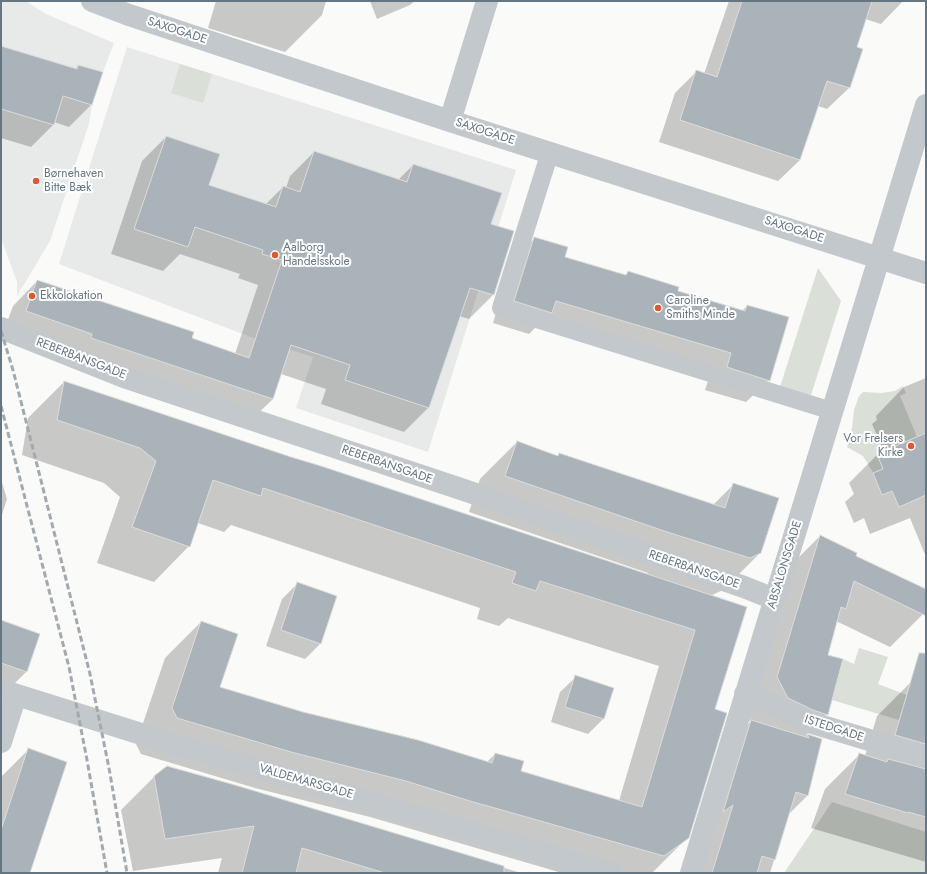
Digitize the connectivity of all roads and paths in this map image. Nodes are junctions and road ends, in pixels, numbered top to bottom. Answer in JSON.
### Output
{"nodes":[{"id":1,"x":92,"y":1,"type":"edge"},
{"id":2,"x":487,"y":1,"type":"edge"},
{"id":3,"x":926,"y":105,"type":"edge"},
{"id":4,"x":450,"y":121,"type":"junction"},
{"id":5,"x":550,"y":152,"type":"junction"},
{"id":6,"x":879,"y":258,"type":"junction"},
{"id":7,"x":926,"y":273,"type":"edge"},
{"id":8,"x":1,"y":328,"type":"edge"},
{"id":9,"x":832,"y":411,"type":"junction"},
{"id":10,"x":774,"y":599,"type":"junction"},
{"id":11,"x":9,"y":692,"type":"edge"},
{"id":12,"x":745,"y":694,"type":"junction"},
{"id":13,"x":1,"y":742,"type":"edge"},
{"id":14,"x":926,"y":758,"type":"edge"},
{"id":15,"x":612,"y":873,"type":"edge"},
{"id":16,"x":691,"y":873,"type":"edge"}],
"edges":[{"from":1,"to":4,"type":"street","name":"SAXOGADE"},
{"from":2,"to":4,"type":"street"},
{"from":3,"to":6,"type":"street","name":"ABSALONSGADE"},
{"from":4,"to":5,"type":"street","name":"SAXOGADE"},
{"from":5,"to":6,"type":"street","name":"SAXOGADE"},
{"from":5,"to":9,"type":"lane"},
{"from":6,"to":7,"type":"street","name":"SAXOGADE"},
{"from":6,"to":9,"type":"street","name":"ABSALONSGADE"},
{"from":8,"to":10,"type":"street","name":"REBERBANSGADE"},
{"from":9,"to":10,"type":"street","name":"ABSALONSGADE"},
{"from":10,"to":12,"type":"street","name":"ABSALONSGADE"},
{"from":11,"to":13,"type":"street"},
{"from":11,"to":15,"type":"street","name":"VALDEMARSGADE"},
{"from":12,"to":14,"type":"street","name":"ISTEDGADE"},
{"from":12,"to":16,"type":"street","name":"ABSALONSGADE"}]}
